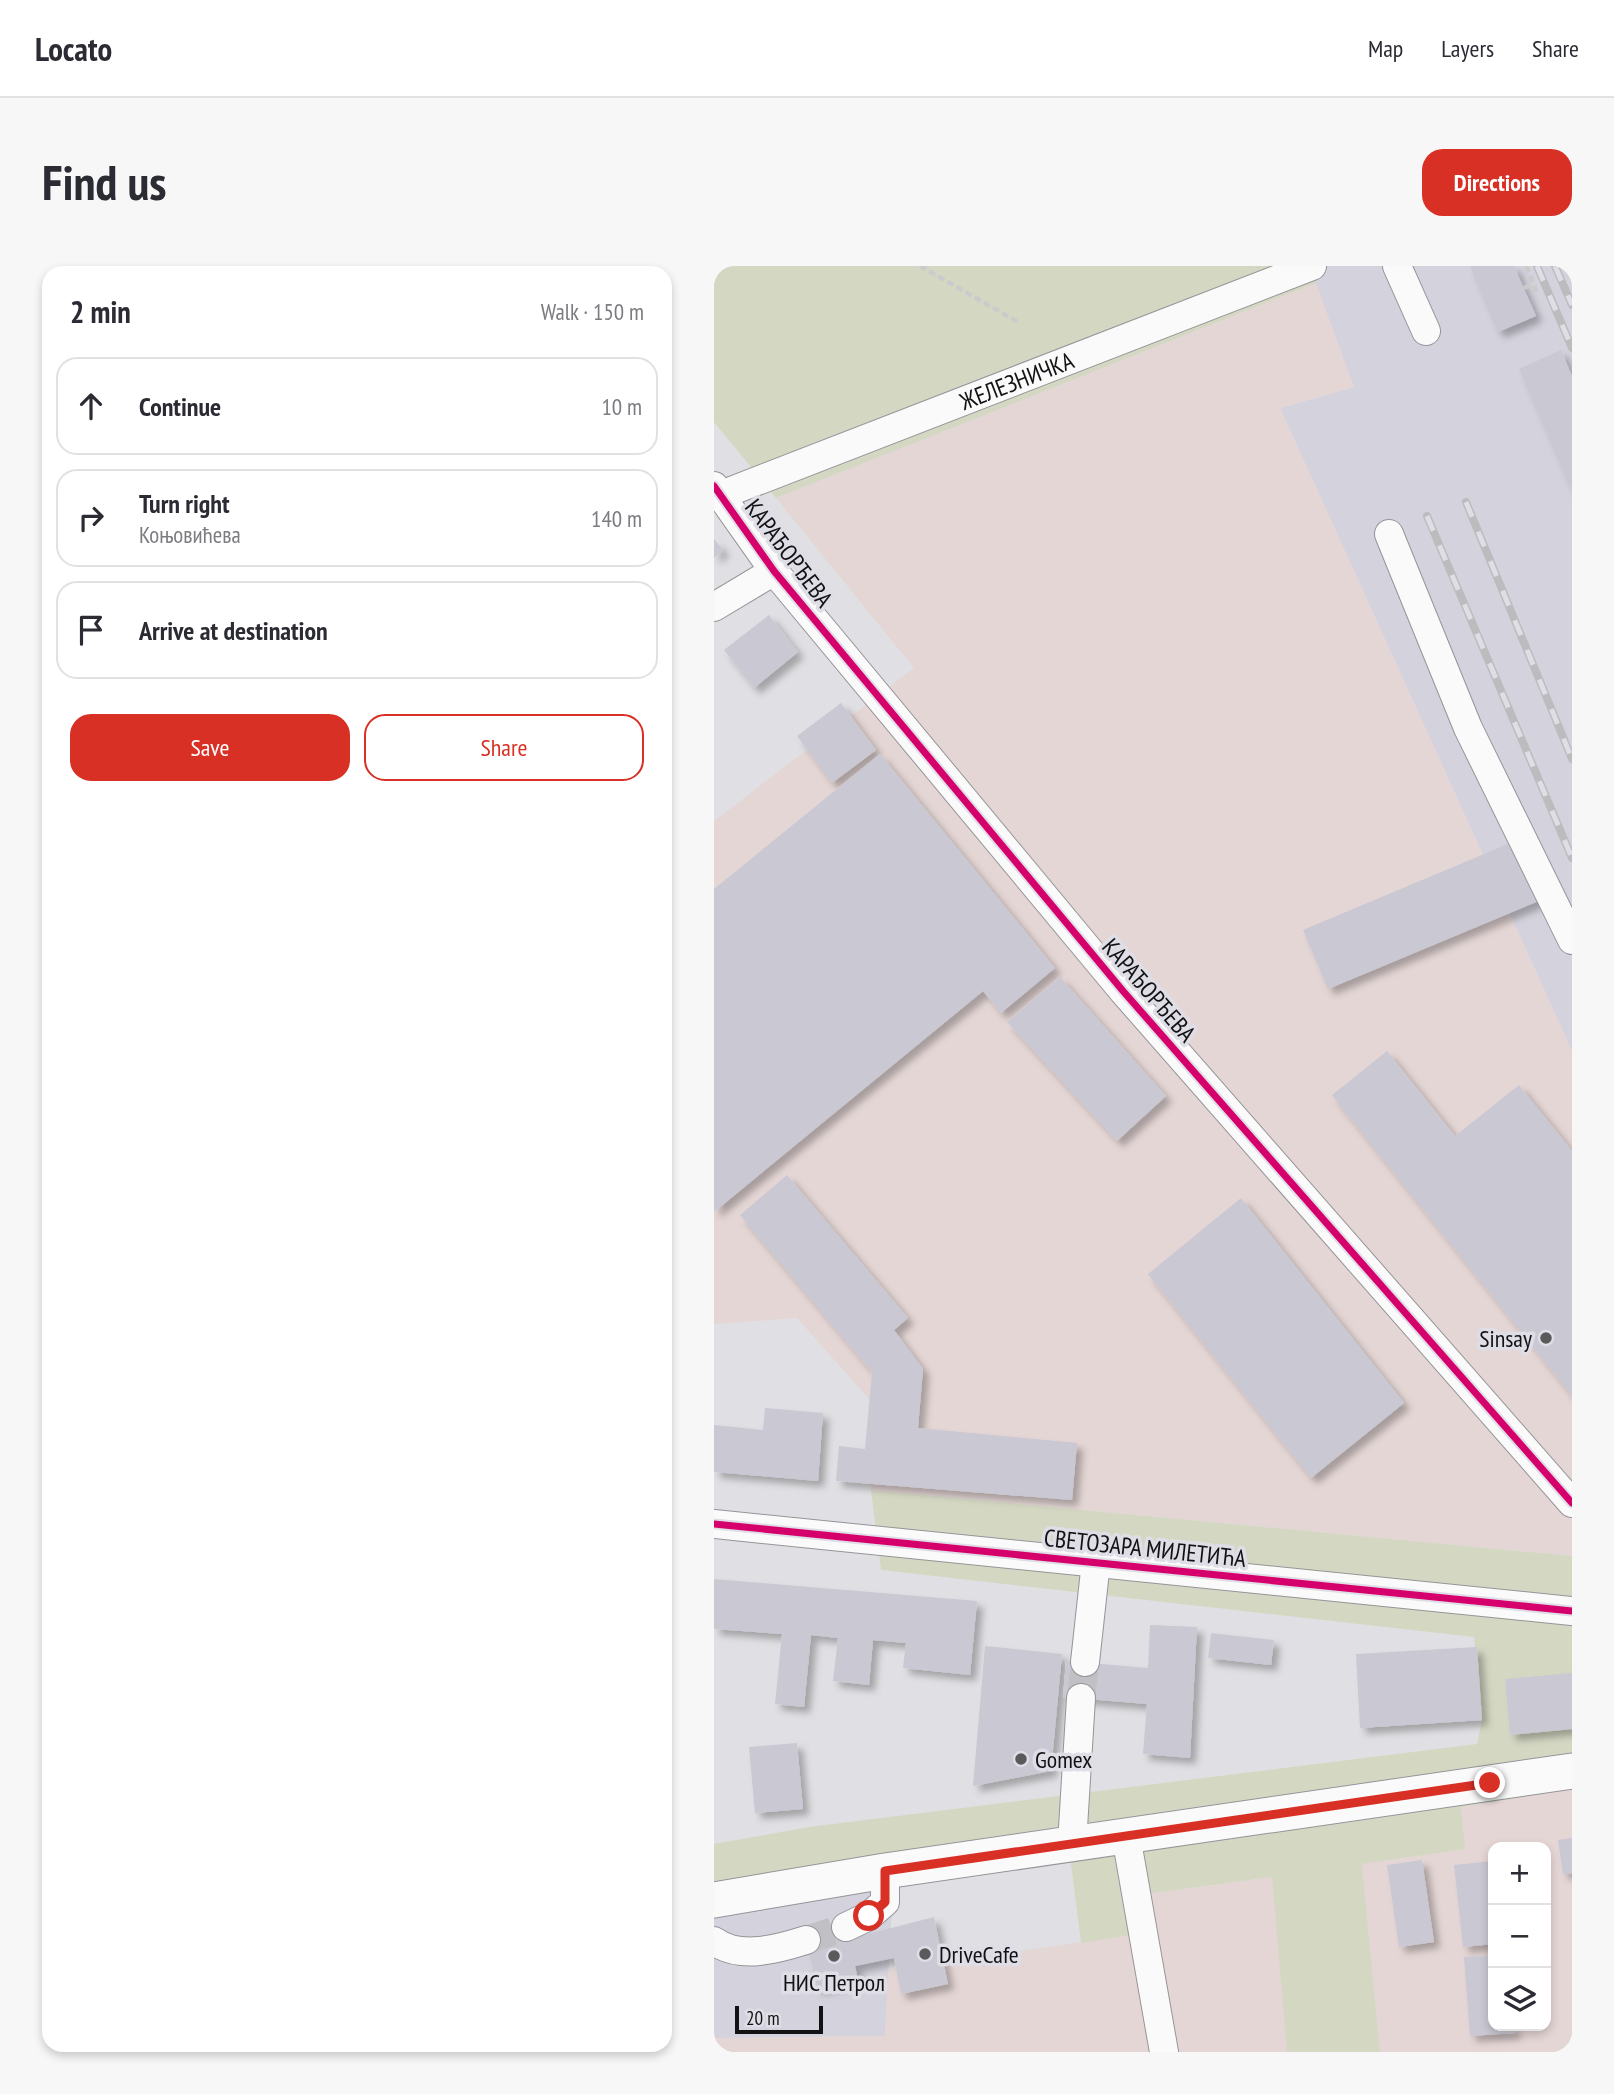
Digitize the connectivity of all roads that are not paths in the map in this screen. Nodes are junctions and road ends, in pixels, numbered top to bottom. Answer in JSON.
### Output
{"nodes":[{"id":1,"x":1312,"y":266,"type":"edge"},
{"id":2,"x":1397,"y":266,"type":"edge"},
{"id":3,"x":1426,"y":331,"type":"dead end"},
{"id":4,"x":718,"y":491,"type":"edge"},
{"id":5,"x":1389,"y":534,"type":"dead end"},
{"id":6,"x":774,"y":571,"type":"junction"},
{"id":7,"x":714,"y":607,"type":"edge"},
{"id":8,"x":1572,"y":940,"type":"edge"},
{"id":9,"x":1572,"y":1503,"type":"edge"},
{"id":10,"x":714,"y":1524,"type":"edge"},
{"id":11,"x":1096,"y":1562,"type":"junction"},
{"id":12,"x":1572,"y":1611,"type":"edge"},
{"id":13,"x":1085,"y":1662,"type":"tunnel mouth"},
{"id":14,"x":1081,"y":1698,"type":"tunnel mouth"},
{"id":15,"x":1572,"y":1771,"type":"edge"},
{"id":16,"x":1126,"y":1836,"type":"junction"},
{"id":17,"x":1072,"y":1844,"type":"junction"},
{"id":18,"x":885,"y":1871,"type":"junction"},
{"id":19,"x":714,"y":1900,"type":"edge"},
{"id":20,"x":846,"y":1927,"type":"tunnel mouth"},
{"id":21,"x":806,"y":1940,"type":"tunnel mouth"},
{"id":22,"x":714,"y":1941,"type":"edge"},
{"id":23,"x":1164,"y":2052,"type":"edge"}],
"edges":[{"from":1,"to":4,"type":"street","name":"ЖЕЛЕЗНИЧКА"},
{"from":2,"to":3,"type":"street"},
{"from":4,"to":6,"type":"street","name":"КАРАЂОРЂЕВА"},
{"from":5,"to":8,"type":"street"},
{"from":6,"to":7,"type":"street"},
{"from":6,"to":9,"type":"street","name":"КАРАЂОРЂЕВА"},
{"from":10,"to":11,"type":"street","name":"СВЕТОЗАРА МИЛЕТИЋА"},
{"from":11,"to":12,"type":"street","name":"СВЕТОЗАРА МИЛЕТИЋА"},
{"from":11,"to":13,"type":"street"},
{"from":14,"to":17,"type":"street"},
{"from":15,"to":16,"type":"main road"},
{"from":16,"to":17,"type":"main road"},
{"from":16,"to":23,"type":"street"},
{"from":17,"to":18,"type":"main road"},
{"from":18,"to":19,"type":"main road"},
{"from":18,"to":20,"type":"street"},
{"from":21,"to":22,"type":"street"}]}
